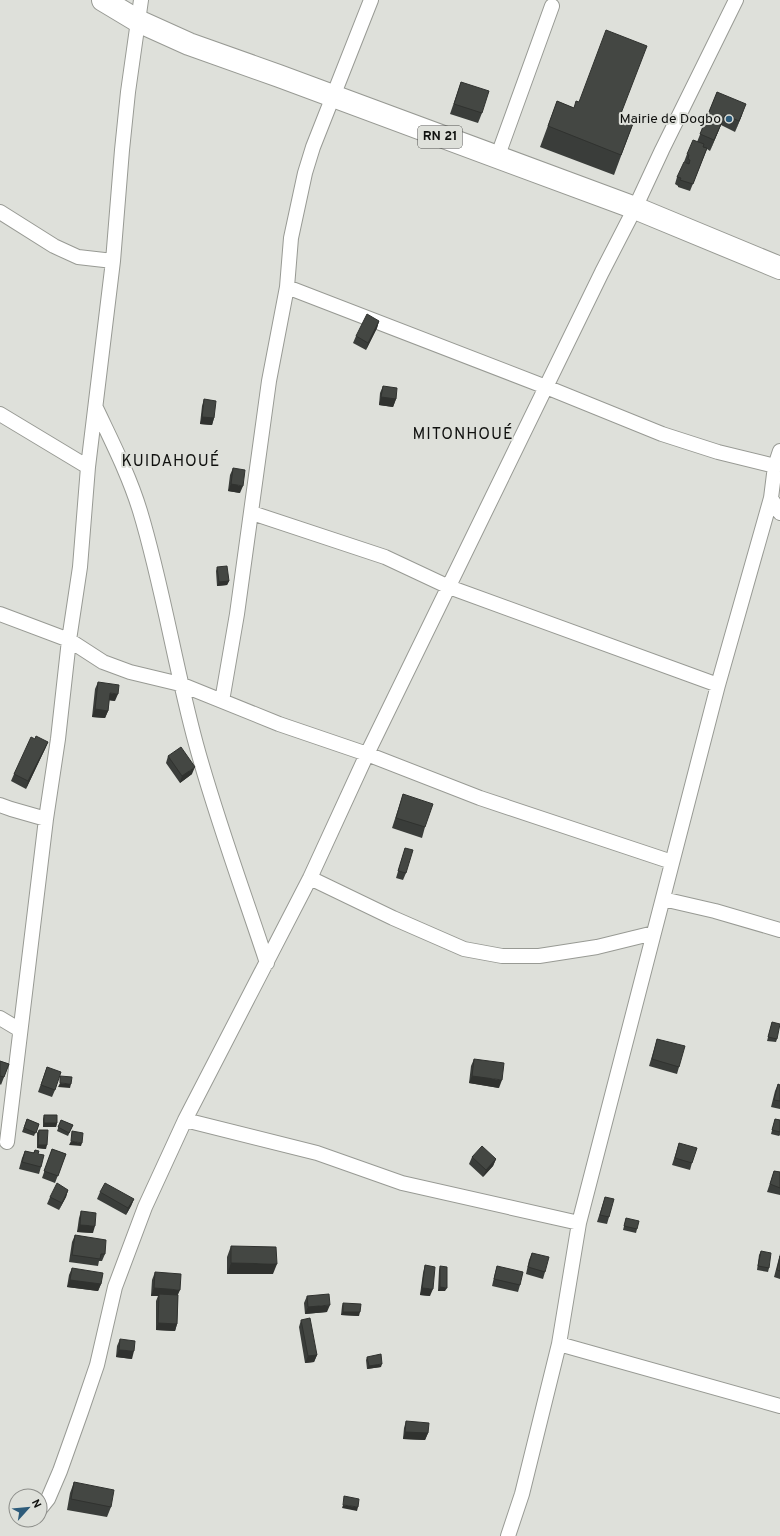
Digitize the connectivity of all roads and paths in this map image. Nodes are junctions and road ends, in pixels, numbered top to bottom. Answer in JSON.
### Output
{"nodes":[{"id":1,"x":103,"y":0,"type":"edge"},
{"id":2,"x":141,"y":0,"type":"edge"},
{"id":3,"x":372,"y":0,"type":"edge"},
{"id":4,"x":736,"y":0,"type":"edge"},
{"id":5,"x":552,"y":6,"type":"dead end"},
{"id":6,"x":138,"y":21,"type":"junction"},
{"id":7,"x":333,"y":96,"type":"junction"},
{"id":8,"x":497,"y":158,"type":"junction"},
{"id":9,"x":636,"y":208,"type":"junction"},
{"id":10,"x":0,"y":212,"type":"edge"},
{"id":11,"x":113,"y":261,"type":"junction"},
{"id":12,"x":780,"y":268,"type":"edge"},
{"id":13,"x":287,"y":287,"type":"junction"},
{"id":14,"x":546,"y":387,"type":"junction"},
{"id":15,"x":96,"y":408,"type":"junction"},
{"id":16,"x":0,"y":414,"type":"edge"},
{"id":17,"x":780,"y":451,"type":"edge"},
{"id":18,"x":775,"y":466,"type":"junction"},
{"id":19,"x":88,"y":467,"type":"junction"},
{"id":20,"x":771,"y":498,"type":"junction"},
{"id":21,"x":252,"y":513,"type":"junction"},
{"id":22,"x":780,"y":513,"type":"edge"},
{"id":23,"x":449,"y":587,"type":"junction"},
{"id":24,"x":0,"y":614,"type":"edge"},
{"id":25,"x":69,"y":640,"type":"junction"},
{"id":26,"x":180,"y":684,"type":"junction"},
{"id":27,"x":718,"y":685,"type":"junction"},
{"id":28,"x":222,"y":701,"type":"junction"},
{"id":29,"x":367,"y":754,"type":"junction"},
{"id":30,"x":0,"y":804,"type":"edge"},
{"id":31,"x":46,"y":820,"type":"junction"},
{"id":32,"x":672,"y":862,"type":"junction"},
{"id":33,"x":310,"y":878,"type":"junction"},
{"id":34,"x":663,"y":899,"type":"junction"},
{"id":35,"x":780,"y":930,"type":"edge"},
{"id":36,"x":654,"y":933,"type":"junction"},
{"id":37,"x":267,"y":963,"type":"junction"},
{"id":38,"x":0,"y":1018,"type":"edge"},
{"id":39,"x":20,"y":1030,"type":"junction"},
{"id":40,"x":185,"y":1120,"type":"junction"},
{"id":41,"x":7,"y":1142,"type":"dead end"},
{"id":42,"x":579,"y":1223,"type":"junction"},
{"id":43,"x":559,"y":1344,"type":"junction"},
{"id":44,"x":780,"y":1406,"type":"edge"},
{"id":45,"x":48,"y":1499,"type":"edge"},
{"id":46,"x":508,"y":1536,"type":"edge"}],
"edges":[{"from":1,"to":6,"type":"main road","number":"RN 21"},
{"from":2,"to":6,"type":"street"},
{"from":3,"to":7,"type":"street"},
{"from":4,"to":9,"type":"street"},
{"from":5,"to":8,"type":"street"},
{"from":6,"to":7,"type":"main road","number":"RN 21"},
{"from":6,"to":11,"type":"street"},
{"from":7,"to":8,"type":"main road","number":"RN 21"},
{"from":7,"to":13,"type":"street"},
{"from":8,"to":9,"type":"main road","number":"RN 21"},
{"from":9,"to":12,"type":"main road","number":"RN 21"},
{"from":9,"to":14,"type":"street"},
{"from":10,"to":11,"type":"street"},
{"from":11,"to":15,"type":"street"},
{"from":13,"to":14,"type":"street"},
{"from":13,"to":21,"type":"street"},
{"from":14,"to":18,"type":"street"},
{"from":14,"to":23,"type":"street"},
{"from":15,"to":19,"type":"street"},
{"from":15,"to":26,"type":"street"},
{"from":16,"to":19,"type":"street"},
{"from":17,"to":18,"type":"street"},
{"from":18,"to":20,"type":"street"},
{"from":19,"to":25,"type":"street"},
{"from":20,"to":22,"type":"street"},
{"from":20,"to":27,"type":"street"},
{"from":21,"to":23,"type":"street"},
{"from":21,"to":28,"type":"street"},
{"from":23,"to":27,"type":"street"},
{"from":23,"to":29,"type":"street"},
{"from":24,"to":25,"type":"street"},
{"from":25,"to":26,"type":"street"},
{"from":25,"to":31,"type":"street"},
{"from":26,"to":28,"type":"street"},
{"from":26,"to":37,"type":"street"},
{"from":27,"to":32,"type":"street"},
{"from":28,"to":29,"type":"street"},
{"from":29,"to":32,"type":"street"},
{"from":29,"to":33,"type":"street"},
{"from":30,"to":31,"type":"street"},
{"from":31,"to":39,"type":"street"},
{"from":32,"to":34,"type":"street"},
{"from":33,"to":36,"type":"street"},
{"from":33,"to":37,"type":"street"},
{"from":34,"to":35,"type":"street"},
{"from":34,"to":36,"type":"street"},
{"from":36,"to":42,"type":"street"},
{"from":37,"to":40,"type":"street"},
{"from":38,"to":39,"type":"street"},
{"from":39,"to":41,"type":"street"},
{"from":40,"to":42,"type":"street"},
{"from":40,"to":45,"type":"street"},
{"from":42,"to":43,"type":"street"},
{"from":43,"to":44,"type":"street"},
{"from":43,"to":46,"type":"street"}]}
